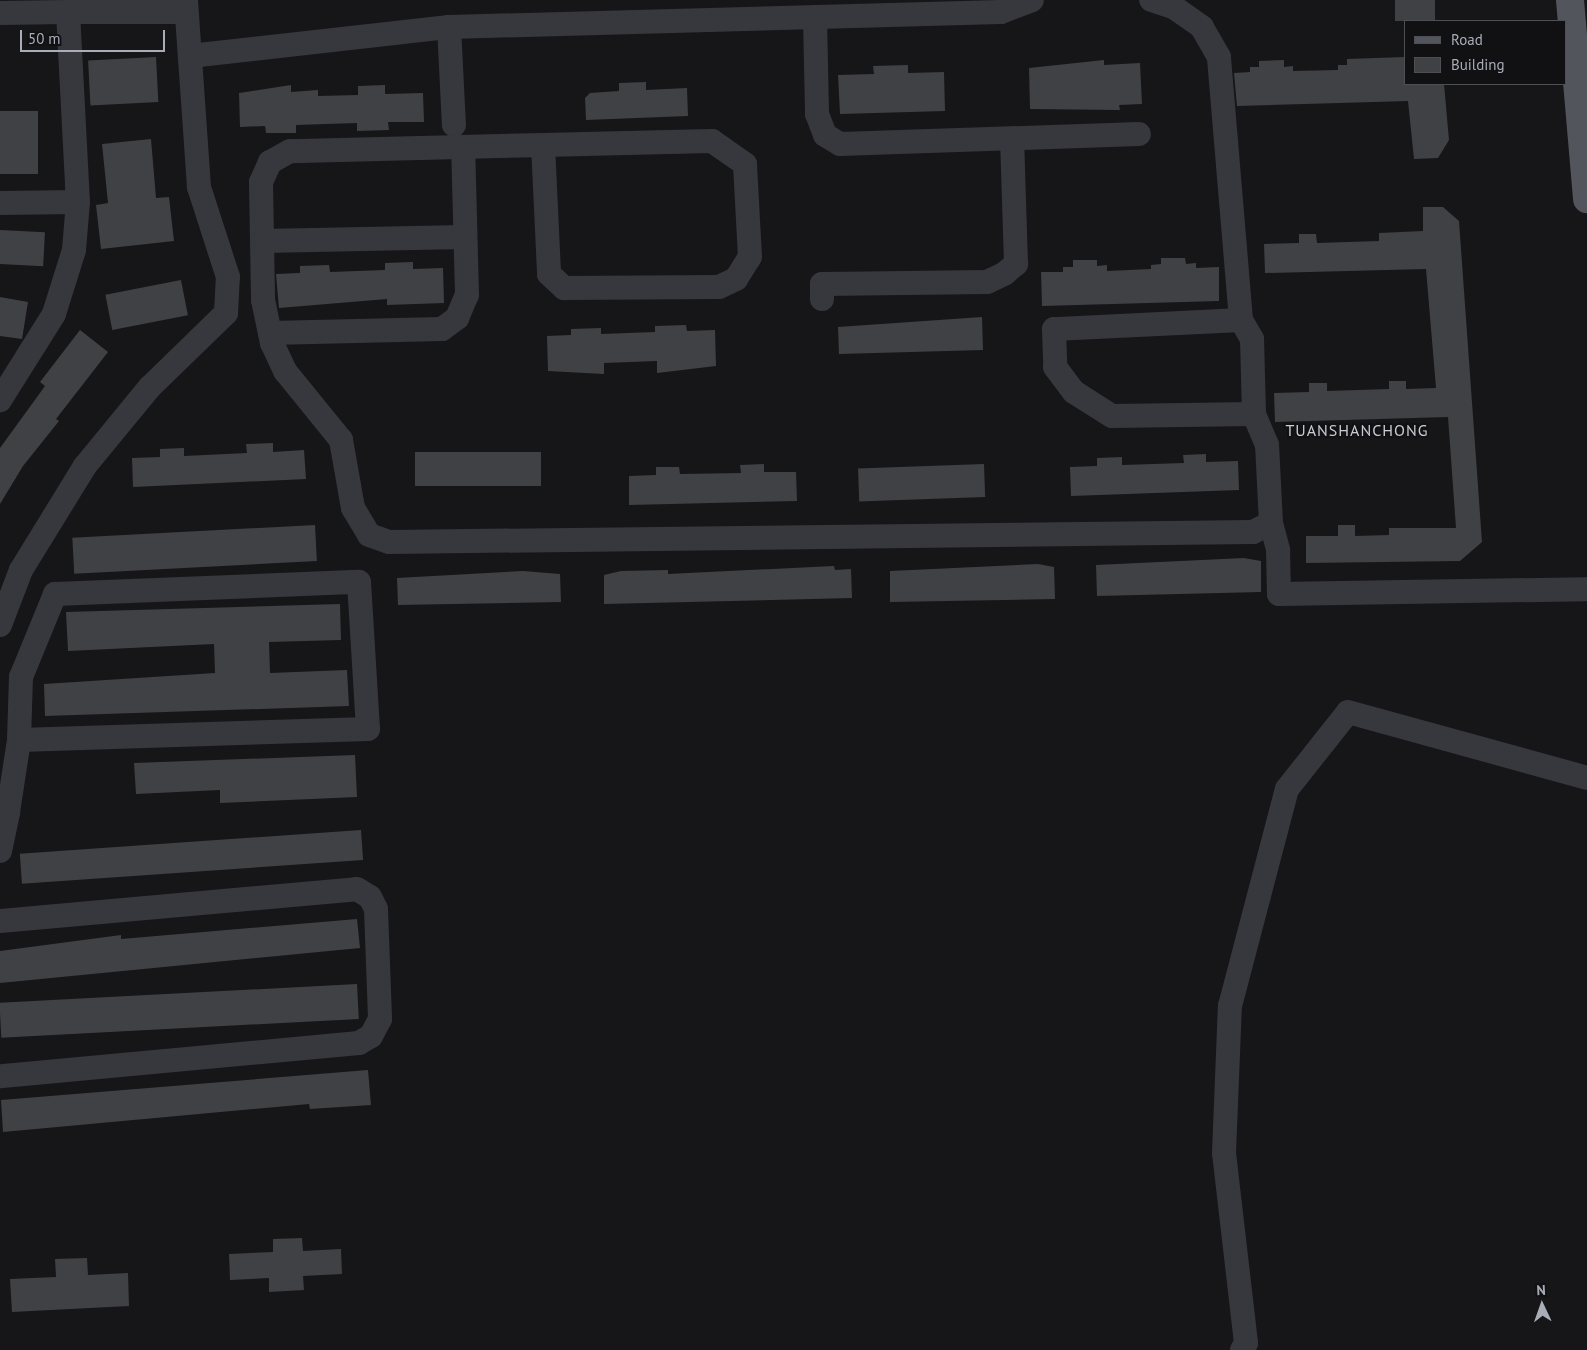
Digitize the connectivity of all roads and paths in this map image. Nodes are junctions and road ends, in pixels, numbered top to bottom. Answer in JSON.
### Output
{"nodes":[{"id":1,"x":1032,"y":0,"type":"edge"},
{"id":2,"x":1151,"y":0,"type":"edge"},
{"id":3,"x":1570,"y":0,"type":"edge"},
{"id":4,"x":186,"y":6,"type":"edge"},
{"id":5,"x":68,"y":12,"type":"junction"},
{"id":6,"x":0,"y":13,"type":"edge"},
{"id":7,"x":815,"y":17,"type":"junction"},
{"id":8,"x":449,"y":27,"type":"junction"},
{"id":9,"x":190,"y":56,"type":"junction"},
{"id":10,"x":454,"y":125,"type":"dead end"},
{"id":11,"x":1139,"y":134,"type":"dead end"},
{"id":12,"x":1012,"y":140,"type":"junction"},
{"id":13,"x":544,"y":145,"type":"junction"},
{"id":14,"x":463,"y":147,"type":"junction"},
{"id":15,"x":1587,"y":199,"type":"edge"},
{"id":16,"x":78,"y":202,"type":"junction"},
{"id":17,"x":0,"y":203,"type":"edge"},
{"id":18,"x":465,"y":237,"type":"junction"},
{"id":19,"x":263,"y":241,"type":"junction"},
{"id":20,"x":822,"y":299,"type":"dead end"},
{"id":21,"x":1241,"y":320,"type":"junction"},
{"id":22,"x":270,"y":333,"type":"junction"},
{"id":23,"x":8,"y":373,"type":"edge"},
{"id":24,"x":0,"y":400,"type":"edge"},
{"id":25,"x":1254,"y":414,"type":"junction"},
{"id":26,"x":1271,"y":523,"type":"junction"},
{"id":27,"x":1587,"y":589,"type":"edge"},
{"id":28,"x":0,"y":625,"type":"edge"},
{"id":29,"x":19,"y":740,"type":"junction"},
{"id":30,"x":1587,"y":778,"type":"edge"},
{"id":31,"x":4,"y":812,"type":"edge"},
{"id":32,"x":0,"y":851,"type":"edge"},
{"id":33,"x":0,"y":921,"type":"edge"},
{"id":34,"x":0,"y":1076,"type":"edge"},
{"id":35,"x":1242,"y":1350,"type":"edge"}],
"edges":[{"from":1,"to":7,"type":"street"},
{"from":2,"to":21,"type":"street"},
{"from":3,"to":15,"type":"main road"},
{"from":4,"to":5,"type":"street"},
{"from":4,"to":9,"type":"street"},
{"from":5,"to":6,"type":"street"},
{"from":5,"to":16,"type":"street"},
{"from":7,"to":8,"type":"street"},
{"from":7,"to":12,"type":"street"},
{"from":8,"to":9,"type":"street"},
{"from":8,"to":10,"type":"street"},
{"from":9,"to":28,"type":"street"},
{"from":11,"to":12,"type":"street"},
{"from":12,"to":20,"type":"street"},
{"from":13,"to":13,"type":"street"},
{"from":13,"to":14,"type":"street"},
{"from":14,"to":18,"type":"street"},
{"from":14,"to":19,"type":"street"},
{"from":16,"to":17,"type":"street"},
{"from":16,"to":23,"type":"street"},
{"from":18,"to":19,"type":"street"},
{"from":18,"to":22,"type":"street"},
{"from":19,"to":22,"type":"street"},
{"from":21,"to":25,"type":"street"},
{"from":21,"to":25,"type":"street"},
{"from":22,"to":26,"type":"street"},
{"from":23,"to":24,"type":"street"},
{"from":25,"to":26,"type":"street"},
{"from":26,"to":27,"type":"street"},
{"from":29,"to":29,"type":"street"},
{"from":29,"to":31,"type":"street"},
{"from":30,"to":35,"type":"street"},
{"from":31,"to":32,"type":"street"},
{"from":33,"to":34,"type":"street"}]}
